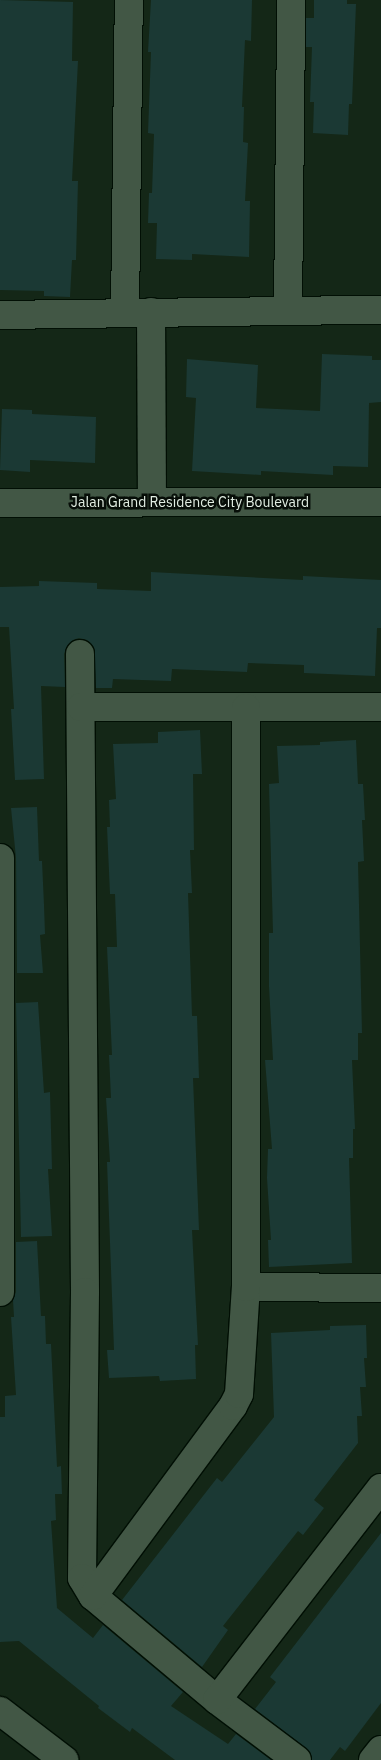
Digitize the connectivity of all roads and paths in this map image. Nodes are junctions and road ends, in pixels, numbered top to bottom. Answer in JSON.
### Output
{"nodes":[{"id":1,"x":129,"y":0,"type":"edge"},
{"id":2,"x":291,"y":0,"type":"edge"},
{"id":3,"x":288,"y":310,"type":"junction"},
{"id":4,"x":381,"y":310,"type":"edge"},
{"id":5,"x":138,"y":312,"type":"junction"},
{"id":6,"x":0,"y":315,"type":"edge"},
{"id":7,"x":152,"y":501,"type":"junction"},
{"id":8,"x":381,"y":502,"type":"edge"},
{"id":9,"x":0,"y":503,"type":"edge"},
{"id":10,"x":80,"y":654,"type":"dead end"},
{"id":11,"x":81,"y":707,"type":"junction"},
{"id":12,"x":381,"y":707,"type":"edge"},
{"id":13,"x":246,"y":708,"type":"junction"},
{"id":14,"x":0,"y":858,"type":"edge"},
{"id":15,"x":246,"y":1287,"type":"junction"},
{"id":16,"x":381,"y":1288,"type":"edge"},
{"id":17,"x":0,"y":1292,"type":"edge"},
{"id":18,"x":381,"y":1488,"type":"edge"},
{"id":19,"x":93,"y":1596,"type":"junction"},
{"id":20,"x":217,"y":1700,"type":"junction"},
{"id":21,"x":0,"y":1710,"type":"edge"},
{"id":22,"x":381,"y":1750,"type":"edge"},
{"id":23,"x":64,"y":1760,"type":"edge"},
{"id":24,"x":297,"y":1760,"type":"edge"},
{"id":25,"x":373,"y":1760,"type":"edge"}],
"edges":[{"from":1,"to":5,"type":"street"},
{"from":2,"to":3,"type":"street"},
{"from":3,"to":4,"type":"street"},
{"from":3,"to":5,"type":"street"},
{"from":5,"to":6,"type":"street"},
{"from":5,"to":7,"type":"street"},
{"from":7,"to":8,"type":"street","name":"Jalan Grand Residence City Boulevard"},
{"from":7,"to":9,"type":"street","name":"Jalan Grand Residence City Boulevard"},
{"from":10,"to":11,"type":"street"},
{"from":11,"to":13,"type":"street"},
{"from":11,"to":19,"type":"street"},
{"from":12,"to":13,"type":"street"},
{"from":13,"to":15,"type":"street"},
{"from":14,"to":17,"type":"street"},
{"from":15,"to":16,"type":"street"},
{"from":15,"to":19,"type":"street"},
{"from":18,"to":20,"type":"street"},
{"from":19,"to":20,"type":"street"},
{"from":20,"to":24,"type":"street"},
{"from":21,"to":23,"type":"street"},
{"from":22,"to":25,"type":"street"}]}
